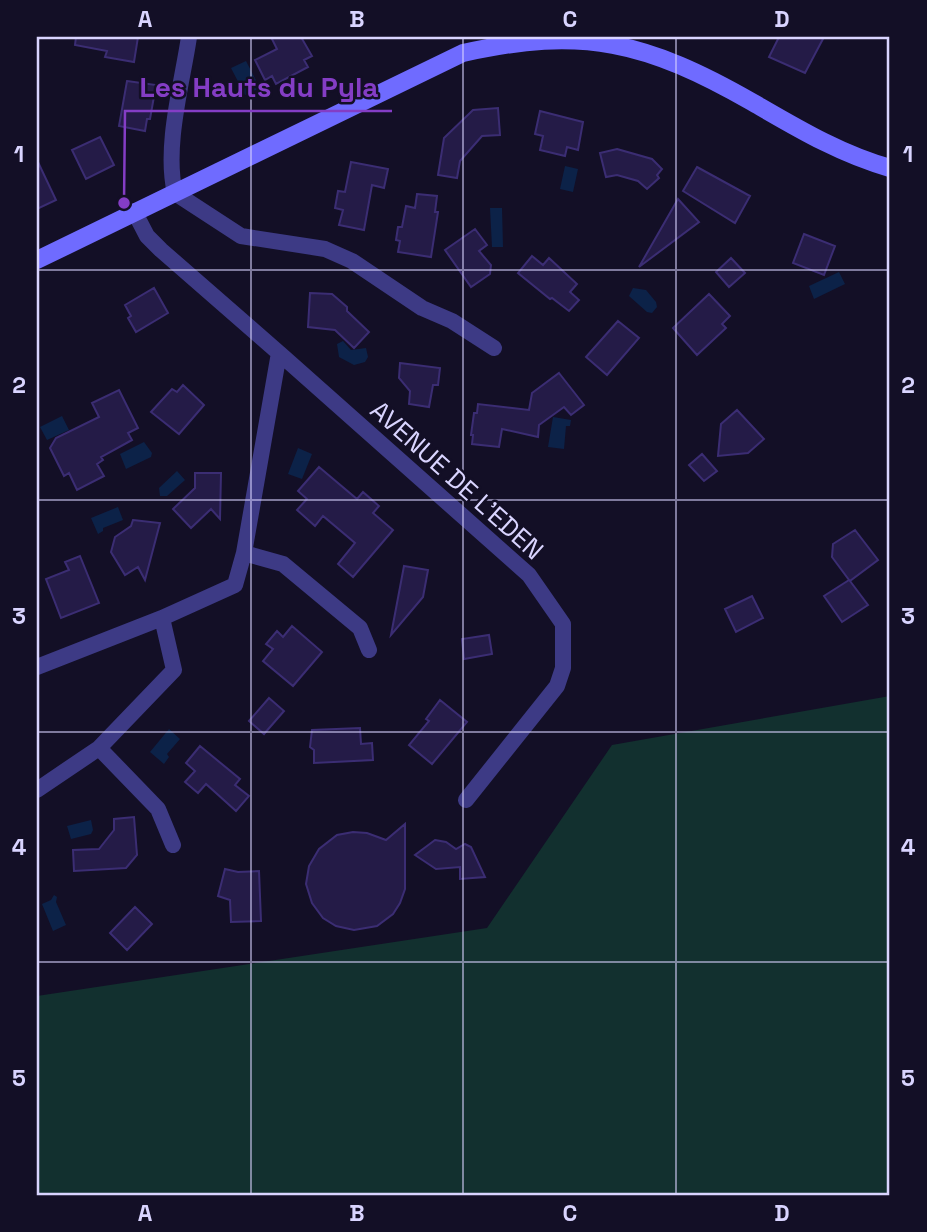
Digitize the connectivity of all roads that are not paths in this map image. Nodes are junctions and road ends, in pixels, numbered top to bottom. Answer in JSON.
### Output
{"nodes":[{"id":1,"x":190,"y":37,"type":"edge"},
{"id":2,"x":890,"y":168,"type":"edge"},
{"id":3,"x":175,"y":193,"type":"junction"},
{"id":4,"x":134,"y":211,"type":"junction"},
{"id":5,"x":37,"y":260,"type":"edge"},
{"id":6,"x":494,"y":348,"type":"dead end"},
{"id":7,"x":279,"y":353,"type":"junction"},
{"id":8,"x":244,"y":553,"type":"junction"},
{"id":9,"x":162,"y":618,"type":"junction"},
{"id":10,"x":369,"y":650,"type":"dead end"},
{"id":11,"x":37,"y":667,"type":"edge"},
{"id":12,"x":99,"y":748,"type":"junction"},
{"id":13,"x":37,"y":790,"type":"edge"},
{"id":14,"x":466,"y":800,"type":"dead end"},
{"id":15,"x":173,"y":845,"type":"dead end"}],
"edges":[{"from":1,"to":3,"type":"street"},
{"from":2,"to":3,"type":"main road"},
{"from":3,"to":4,"type":"main road"},
{"from":3,"to":6,"type":"street"},
{"from":4,"to":5,"type":"main road"},
{"from":4,"to":7,"type":"street","name":"AVENUE DE L'EDEN"},
{"from":7,"to":8,"type":"street"},
{"from":7,"to":14,"type":"street","name":"AVENUE DE L'EDEN"},
{"from":8,"to":9,"type":"street"},
{"from":8,"to":10,"type":"street"},
{"from":9,"to":11,"type":"street"},
{"from":9,"to":12,"type":"street"},
{"from":12,"to":13,"type":"street"},
{"from":12,"to":15,"type":"street"}]}
